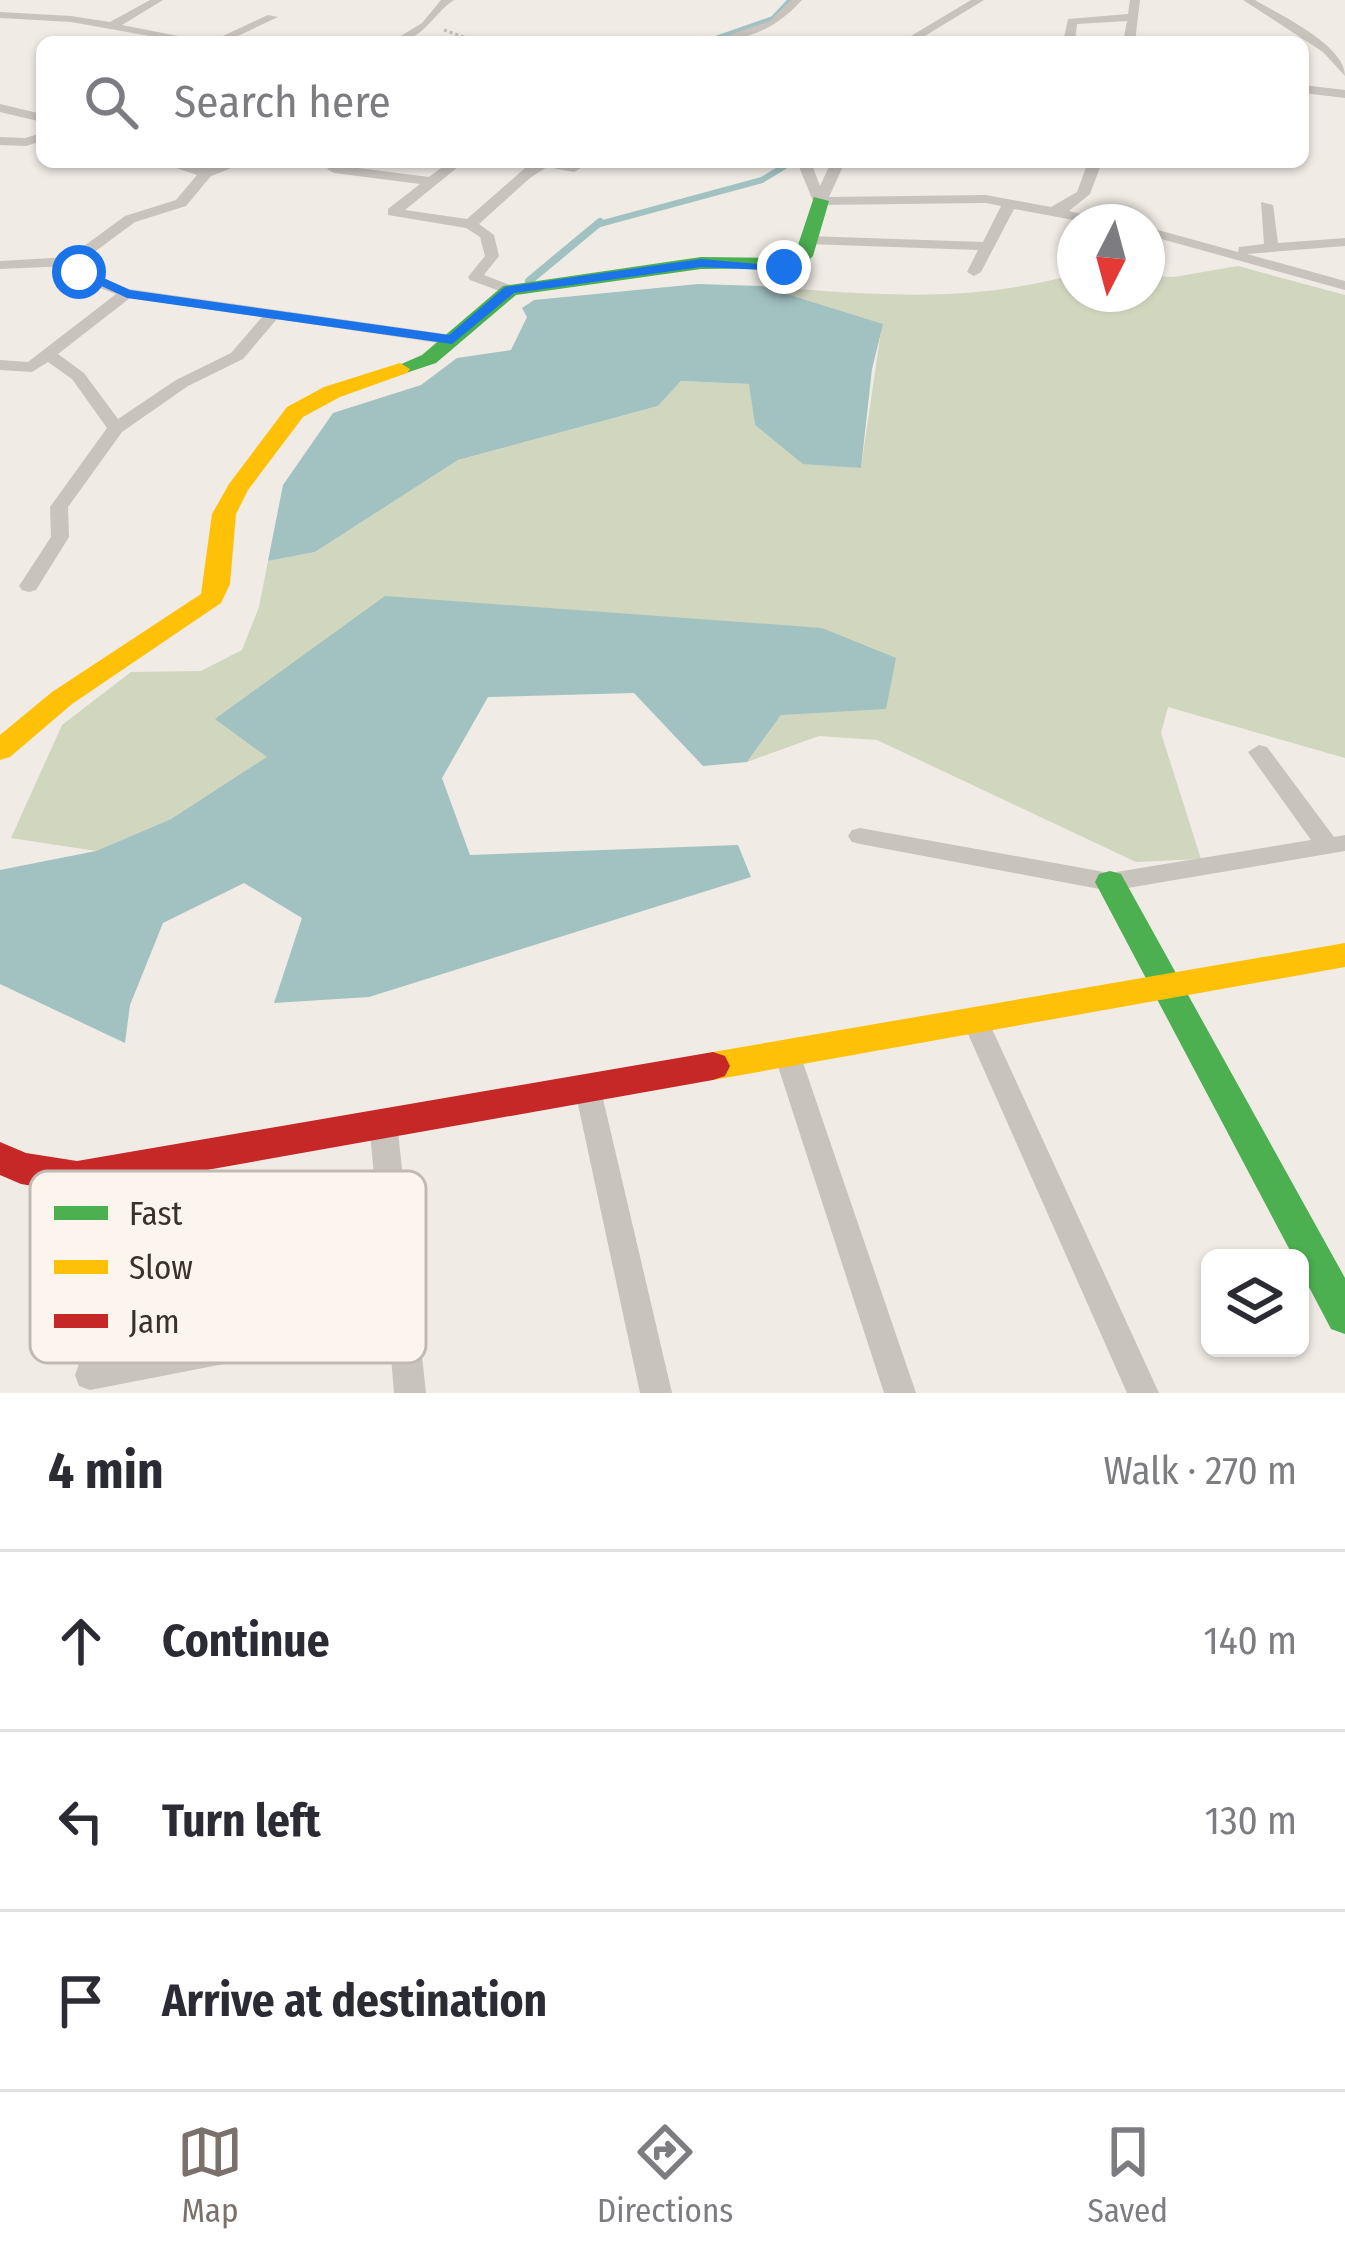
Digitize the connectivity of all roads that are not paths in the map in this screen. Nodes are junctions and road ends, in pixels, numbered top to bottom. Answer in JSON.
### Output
{"nodes":[{"id":1,"x":158,"y":0,"type":"edge"},
{"id":2,"x":448,"y":0,"type":"edge"},
{"id":3,"x":797,"y":0,"type":"edge"},
{"id":4,"x":979,"y":0,"type":"edge"},
{"id":5,"x":1135,"y":0,"type":"edge"},
{"id":6,"x":1248,"y":0,"type":"edge"},
{"id":7,"x":0,"y":15,"type":"edge"},
{"id":8,"x":272,"y":17,"type":"dead end"},
{"id":9,"x":1133,"y":17,"type":"junction"},
{"id":10,"x":113,"y":25,"type":"junction"},
{"id":11,"x":171,"y":36,"type":"edge"},
{"id":12,"x":229,"y":36,"type":"edge"},
{"id":13,"x":406,"y":36,"type":"edge"},
{"id":14,"x":734,"y":36,"type":"edge"},
{"id":15,"x":918,"y":36,"type":"edge"},
{"id":16,"x":1071,"y":36,"type":"edge"},
{"id":17,"x":1130,"y":36,"type":"edge"},
{"id":18,"x":1305,"y":36,"type":"edge"},
{"id":19,"x":1309,"y":39,"type":"edge"},
{"id":20,"x":1345,"y":72,"type":"edge"},
{"id":21,"x":1309,"y":90,"type":"edge"},
{"id":22,"x":1345,"y":94,"type":"edge"},
{"id":23,"x":0,"y":108,"type":"edge"},
{"id":24,"x":36,"y":117,"type":"edge"},
{"id":25,"x":36,"y":139,"type":"edge"},
{"id":26,"x":0,"y":141,"type":"edge"},
{"id":27,"x":187,"y":168,"type":"edge"},
{"id":28,"x":221,"y":168,"type":"edge"},
{"id":29,"x":448,"y":168,"type":"edge"},
{"id":30,"x":537,"y":168,"type":"edge"},
{"id":31,"x":806,"y":168,"type":"edge"},
{"id":32,"x":835,"y":168,"type":"edge"},
{"id":33,"x":1093,"y":168,"type":"edge"},
{"id":34,"x":334,"y":169,"type":"dead end"},
{"id":35,"x":206,"y":173,"type":"junction"},
{"id":36,"x":429,"y":181,"type":"junction"},
{"id":37,"x":820,"y":201,"type":"junction"},
{"id":38,"x":1010,"y":203,"type":"junction"},
{"id":39,"x":1266,"y":205,"type":"dead end"},
{"id":40,"x":1053,"y":212,"type":"junction"},
{"id":41,"x":1057,"y":213,"type":"edge"},
{"id":42,"x":470,"y":224,"type":"junction"},
{"id":43,"x":1165,"y":235,"type":"edge"},
{"id":44,"x":808,"y":240,"type":"junction"},
{"id":45,"x":1345,"y":242,"type":"edge"},
{"id":46,"x":988,"y":246,"type":"junction"},
{"id":47,"x":1272,"y":248,"type":"junction"},
{"id":48,"x":1228,"y":252,"type":"junction"},
{"id":49,"x":74,"y":262,"type":"junction"},
{"id":50,"x":0,"y":265,"type":"edge"},
{"id":51,"x":974,"y":272,"type":"dead end"},
{"id":52,"x":1345,"y":286,"type":"edge"},
{"id":53,"x":510,"y":290,"type":"junction"},
{"id":54,"x":127,"y":293,"type":"junction"},
{"id":55,"x":273,"y":314,"type":"junction"},
{"id":56,"x":452,"y":340,"type":"junction"},
{"id":57,"x":50,"y":356,"type":"junction"},
{"id":58,"x":0,"y":365,"type":"edge"},
{"id":59,"x":116,"y":428,"type":"junction"},
{"id":60,"x":29,"y":586,"type":"dead end"},
{"id":61,"x":0,"y":750,"type":"edge"},
{"id":62,"x":1259,"y":752,"type":"dead end"},
{"id":63,"x":860,"y":836,"type":"dead end"},
{"id":64,"x":1336,"y":844,"type":"edge"},
{"id":65,"x":1110,"y":882,"type":"junction"},
{"id":66,"x":1343,"y":959,"type":"edge"},
{"id":67,"x":1163,"y":986,"type":"junction"},
{"id":68,"x":974,"y":1018,"type":"junction"},
{"id":69,"x":786,"y":1051,"type":"junction"},
{"id":70,"x":587,"y":1086,"type":"junction"},
{"id":71,"x":383,"y":1122,"type":"junction"},
{"id":72,"x":0,"y":1157,"type":"edge"},
{"id":73,"x":157,"y":1162,"type":"junction"},
{"id":74,"x":40,"y":1171,"type":"edge"},
{"id":75,"x":109,"y":1171,"type":"edge"},
{"id":76,"x":157,"y":1171,"type":"edge"},
{"id":77,"x":388,"y":1171,"type":"edge"},
{"id":78,"x":1345,"y":1316,"type":"edge"},
{"id":79,"x":152,"y":1363,"type":"edge"},
{"id":80,"x":407,"y":1363,"type":"edge"},
{"id":81,"x":90,"y":1375,"type":"dead end"},
{"id":82,"x":410,"y":1393,"type":"edge"},
{"id":83,"x":656,"y":1393,"type":"edge"},
{"id":84,"x":900,"y":1393,"type":"edge"},
{"id":85,"x":1143,"y":1393,"type":"edge"}],
"edges":[{"from":1,"to":10,"type":"street"},
{"from":2,"to":13,"type":"street"},
{"from":3,"to":14,"type":"street"},
{"from":4,"to":15,"type":"street"},
{"from":5,"to":9,"type":"street"},
{"from":6,"to":18,"type":"street"},
{"from":7,"to":10,"type":"street"},
{"from":8,"to":12,"type":"street"},
{"from":9,"to":16,"type":"street"},
{"from":9,"to":17,"type":"street"},
{"from":10,"to":11,"type":"street"},
{"from":19,"to":20,"type":"street"},
{"from":21,"to":22,"type":"street"},
{"from":23,"to":24,"type":"street"},
{"from":25,"to":26,"type":"street"},
{"from":27,"to":35,"type":"street"},
{"from":28,"to":35,"type":"street"},
{"from":29,"to":36,"type":"street"},
{"from":30,"to":42,"type":"street"},
{"from":31,"to":37,"type":"street"},
{"from":32,"to":37,"type":"street"},
{"from":33,"to":40,"type":"street"},
{"from":34,"to":36,"type":"street"},
{"from":35,"to":49,"type":"street"},
{"from":36,"to":42,"type":"street"},
{"from":37,"to":38,"type":"street"},
{"from":37,"to":44,"type":"street"},
{"from":38,"to":40,"type":"street"},
{"from":38,"to":46,"type":"street"},
{"from":39,"to":47,"type":"street"},
{"from":40,"to":41,"type":"street"},
{"from":42,"to":53,"type":"street"},
{"from":43,"to":48,"type":"street"},
{"from":44,"to":46,"type":"street"},
{"from":44,"to":53,"type":"street"},
{"from":45,"to":47,"type":"street"},
{"from":46,"to":51,"type":"street"},
{"from":47,"to":48,"type":"street"},
{"from":48,"to":52,"type":"street"},
{"from":49,"to":50,"type":"street"},
{"from":49,"to":54,"type":"street"},
{"from":53,"to":56,"type":"street"},
{"from":54,"to":55,"type":"street"},
{"from":54,"to":57,"type":"street"},
{"from":55,"to":56,"type":"street"},
{"from":55,"to":59,"type":"street"},
{"from":56,"to":61,"type":"street"},
{"from":57,"to":58,"type":"street"},
{"from":57,"to":59,"type":"street"},
{"from":59,"to":60,"type":"street"},
{"from":62,"to":64,"type":"street"},
{"from":63,"to":65,"type":"street"},
{"from":64,"to":65,"type":"street"},
{"from":65,"to":67,"type":"street"},
{"from":66,"to":67,"type":"street"},
{"from":67,"to":68,"type":"street"},
{"from":67,"to":78,"type":"street"},
{"from":68,"to":69,"type":"street"},
{"from":68,"to":85,"type":"street"},
{"from":69,"to":70,"type":"street"},
{"from":69,"to":84,"type":"street"},
{"from":70,"to":71,"type":"street"},
{"from":70,"to":83,"type":"street"},
{"from":71,"to":73,"type":"street"},
{"from":71,"to":77,"type":"street"},
{"from":72,"to":74,"type":"street"},
{"from":73,"to":75,"type":"street"},
{"from":73,"to":76,"type":"street"},
{"from":79,"to":81,"type":"street"},
{"from":80,"to":82,"type":"street"}]}
